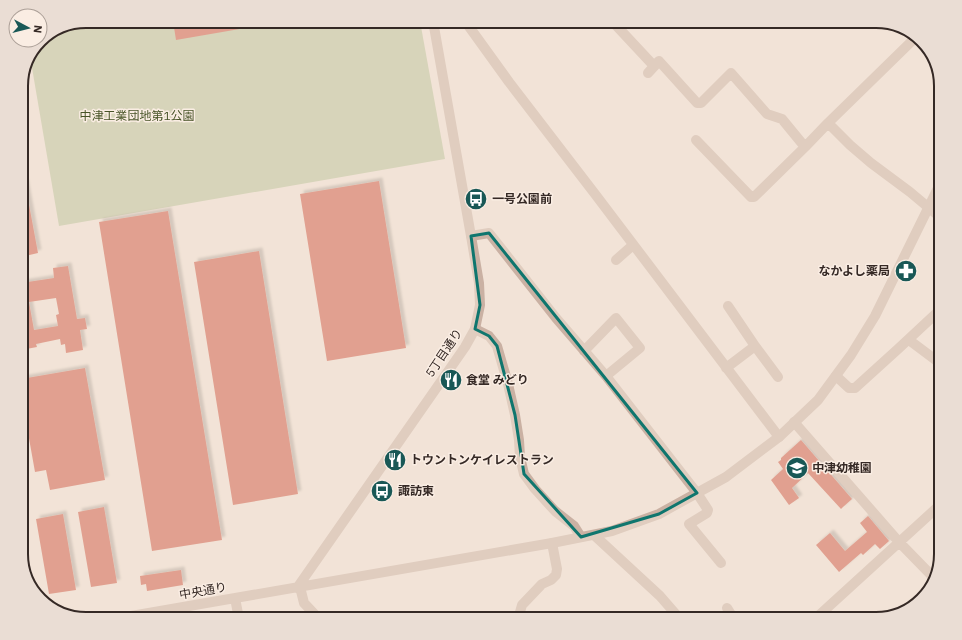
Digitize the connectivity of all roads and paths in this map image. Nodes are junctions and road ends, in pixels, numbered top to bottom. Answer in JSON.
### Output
{"nodes":[{"id":1,"x":434,"y":28,"type":"edge"},
{"id":2,"x":469,"y":28,"type":"edge"},
{"id":3,"x":618,"y":28,"type":"edge"},
{"id":4,"x":912,"y":41,"type":"edge"},
{"id":5,"x":828,"y":123,"type":"junction"},
{"id":6,"x":696,"y":140,"type":"dead end"},
{"id":7,"x":805,"y":148,"type":"junction"},
{"id":8,"x":934,"y":195,"type":"edge"},
{"id":9,"x":928,"y":207,"type":"junction"},
{"id":10,"x":934,"y":212,"type":"edge"},
{"id":11,"x":471,"y":236,"type":"junction"},
{"id":12,"x":633,"y":244,"type":"junction"},
{"id":13,"x":616,"y":260,"type":"dead end"},
{"id":14,"x":733,"y":310,"type":"dead end"},
{"id":15,"x":934,"y":316,"type":"edge"},
{"id":16,"x":475,"y":329,"type":"junction"},
{"id":17,"x":909,"y":340,"type":"junction"},
{"id":18,"x":755,"y":346,"type":"junction"},
{"id":19,"x":584,"y":351,"type":"junction"},
{"id":20,"x":934,"y":362,"type":"edge"},
{"id":21,"x":726,"y":368,"type":"junction"},
{"id":22,"x":777,"y":371,"type":"dead end"},
{"id":23,"x":606,"y":376,"type":"junction"},
{"id":24,"x":836,"y":376,"type":"junction"},
{"id":25,"x":794,"y":422,"type":"junction"},
{"id":26,"x":779,"y":437,"type":"junction"},
{"id":27,"x":697,"y":493,"type":"junction"},
{"id":28,"x":934,"y":510,"type":"edge"},
{"id":29,"x":594,"y":535,"type":"junction"},
{"id":30,"x":581,"y":538,"type":"junction"},
{"id":31,"x":899,"y":542,"type":"junction"},
{"id":32,"x":552,"y":543,"type":"junction"},
{"id":33,"x":721,"y":563,"type":"dead end"},
{"id":34,"x":930,"y":574,"type":"edge"},
{"id":35,"x":298,"y":588,"type":"junction"},
{"id":36,"x":235,"y":598,"type":"junction"},
{"id":37,"x":727,"y":608,"type":"dead end"},
{"id":38,"x":154,"y":612,"type":"edge"},
{"id":39,"x":238,"y":612,"type":"edge"},
{"id":40,"x":312,"y":612,"type":"edge"},
{"id":41,"x":520,"y":612,"type":"edge"},
{"id":42,"x":674,"y":612,"type":"edge"},
{"id":43,"x":730,"y":612,"type":"edge"},
{"id":44,"x":823,"y":612,"type":"edge"}],
"edges":[{"from":1,"to":11,"type":"street","name":"5丁目通り"},
{"from":2,"to":12,"type":"street"},
{"from":3,"to":7,"type":"street"},
{"from":4,"to":5,"type":"street"},
{"from":5,"to":7,"type":"street"},
{"from":5,"to":9,"type":"street"},
{"from":6,"to":7,"type":"street"},
{"from":8,"to":9,"type":"street","name":"中央通り"},
{"from":9,"to":10,"type":"street"},
{"from":9,"to":24,"type":"street","name":"中央通り"},
{"from":11,"to":16,"type":"street","name":"5丁目通り"},
{"from":11,"to":19,"type":"street"},
{"from":12,"to":13,"type":"street"},
{"from":12,"to":21,"type":"street"},
{"from":14,"to":18,"type":"street"},
{"from":15,"to":17,"type":"street"},
{"from":16,"to":30,"type":"street"},
{"from":16,"to":35,"type":"street","name":"5丁目通り"},
{"from":17,"to":20,"type":"street"},
{"from":17,"to":24,"type":"street"},
{"from":18,"to":21,"type":"street"},
{"from":18,"to":22,"type":"street"},
{"from":19,"to":23,"type":"street"},
{"from":19,"to":23,"type":"street"},
{"from":21,"to":26,"type":"street"},
{"from":23,"to":27,"type":"street"},
{"from":24,"to":25,"type":"street","name":"中央通り"},
{"from":25,"to":26,"type":"street","name":"中央通り"},
{"from":25,"to":31,"type":"street"},
{"from":26,"to":27,"type":"street","name":"中央通り"},
{"from":27,"to":29,"type":"street","name":"中央通り"},
{"from":27,"to":33,"type":"street"},
{"from":28,"to":31,"type":"street"},
{"from":29,"to":30,"type":"street","name":"中央通り"},
{"from":29,"to":42,"type":"street"},
{"from":30,"to":32,"type":"street","name":"中央通り"},
{"from":31,"to":34,"type":"street"},
{"from":31,"to":44,"type":"street"},
{"from":32,"to":35,"type":"street","name":"中央通り"},
{"from":32,"to":41,"type":"street"},
{"from":35,"to":36,"type":"street","name":"中央通り"},
{"from":35,"to":40,"type":"street"},
{"from":36,"to":38,"type":"street","name":"中央通り"},
{"from":36,"to":39,"type":"street"},
{"from":37,"to":43,"type":"street"}]}
